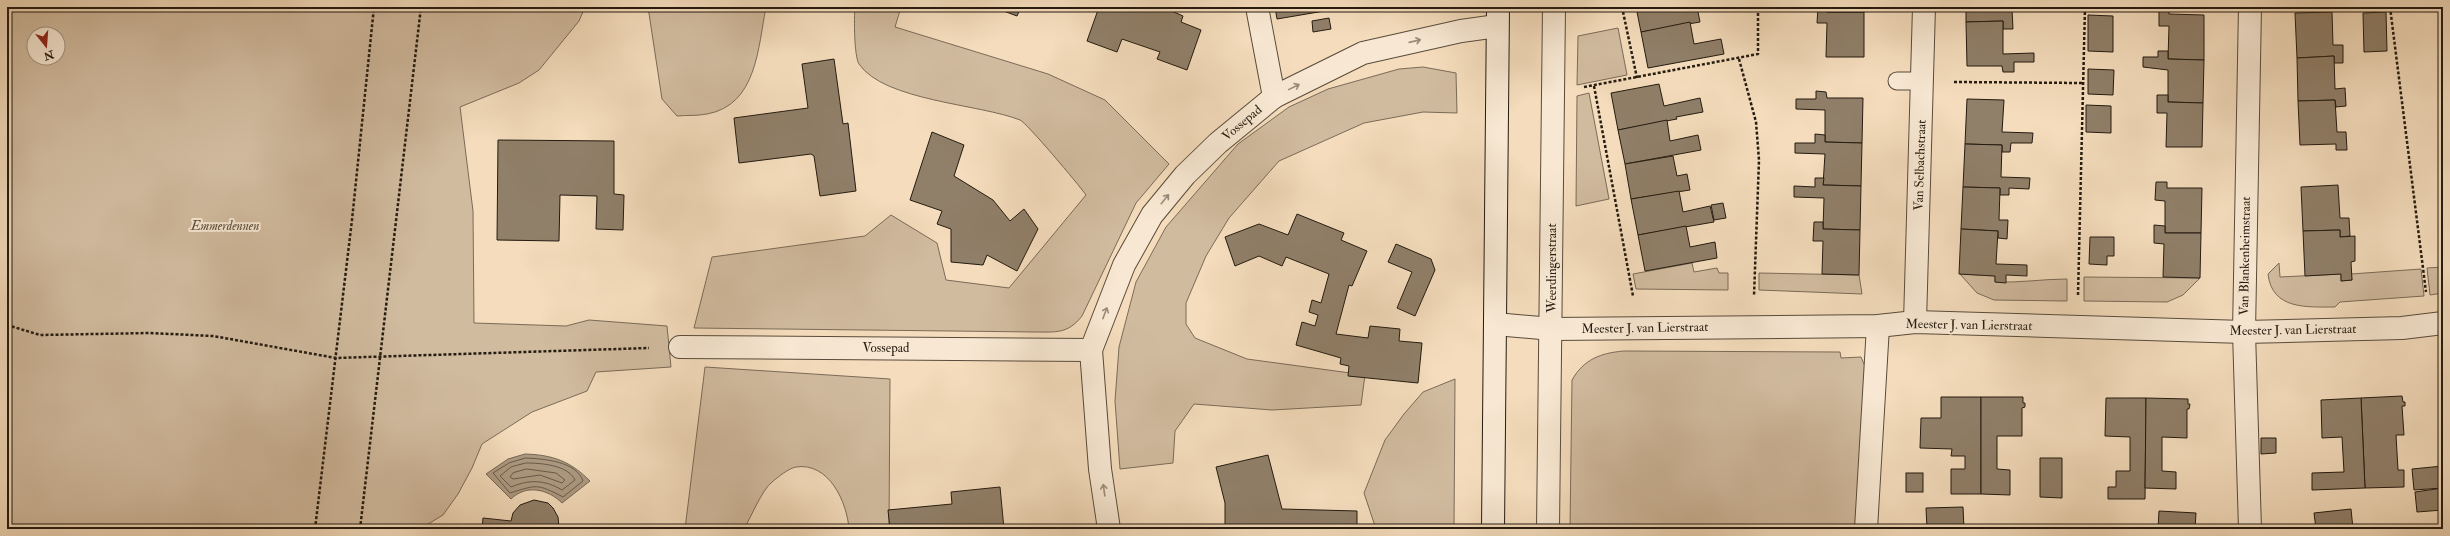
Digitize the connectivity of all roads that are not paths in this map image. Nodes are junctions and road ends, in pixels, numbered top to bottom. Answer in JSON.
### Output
{"nodes":[{"id":1,"x":1257,"y":7,"type":"edge"},
{"id":2,"x":1554,"y":7,"type":"edge"},
{"id":3,"x":1924,"y":7,"type":"edge"},
{"id":4,"x":2250,"y":7,"type":"edge"},
{"id":5,"x":1497,"y":16,"type":"edge"},
{"id":6,"x":1897,"y":81,"type":"dead end"},
{"id":7,"x":1923,"y":81,"type":"junction"},
{"id":8,"x":1274,"y":97,"type":"junction"},
{"id":9,"x":1916,"y":322,"type":"junction"},
{"id":10,"x":1495,"y":324,"type":"junction"},
{"id":11,"x":2437,"y":324,"type":"edge"},
{"id":12,"x":1878,"y":326,"type":"junction"},
{"id":13,"x":1552,"y":329,"type":"junction"},
{"id":14,"x":2244,"y":332,"type":"junction"},
{"id":15,"x":680,"y":347,"type":"road end"},
{"id":16,"x":1091,"y":350,"type":"junction"},
{"id":17,"x":1109,"y":529,"type":"edge"},
{"id":18,"x":1493,"y":529,"type":"edge"},
{"id":19,"x":1548,"y":529,"type":"edge"},
{"id":20,"x":1866,"y":529,"type":"edge"},
{"id":21,"x":2250,"y":529,"type":"edge"}],
"edges":[{"from":1,"to":8,"type":"street"},
{"from":2,"to":13,"type":"street","name":"Weerdingerstraat"},
{"from":3,"to":7,"type":"street","name":"Van Selbachstraat"},
{"from":4,"to":14,"type":"street","name":"Van Blankenheimstraat"},
{"from":8,"to":5,"type":"street","name":"Vossepad","one_way":true},
{"from":5,"to":10,"type":"street"},
{"from":6,"to":7,"type":"lane"},
{"from":7,"to":9,"type":"street","name":"Van Selbachstraat"},
{"from":16,"to":8,"type":"street","name":"Vossepad","one_way":true},
{"from":9,"to":12,"type":"street","name":"Meester J. van Lierstraat"},
{"from":9,"to":14,"type":"street","name":"Meester J. van Lierstraat"},
{"from":10,"to":13,"type":"street","name":"Meester J. van Lierstraat"},
{"from":10,"to":18,"type":"street"},
{"from":11,"to":14,"type":"street","name":"Meester J. van Lierstraat"},
{"from":12,"to":13,"type":"street","name":"Meester J. van Lierstraat"},
{"from":12,"to":20,"type":"street"},
{"from":13,"to":19,"type":"street","name":"Weerdingerstraat"},
{"from":14,"to":21,"type":"street","name":"Van Blankenheimstraat"},
{"from":15,"to":16,"type":"street","name":"Vossepad"},
{"from":17,"to":16,"type":"street","name":"Vossepad","one_way":true}]}
